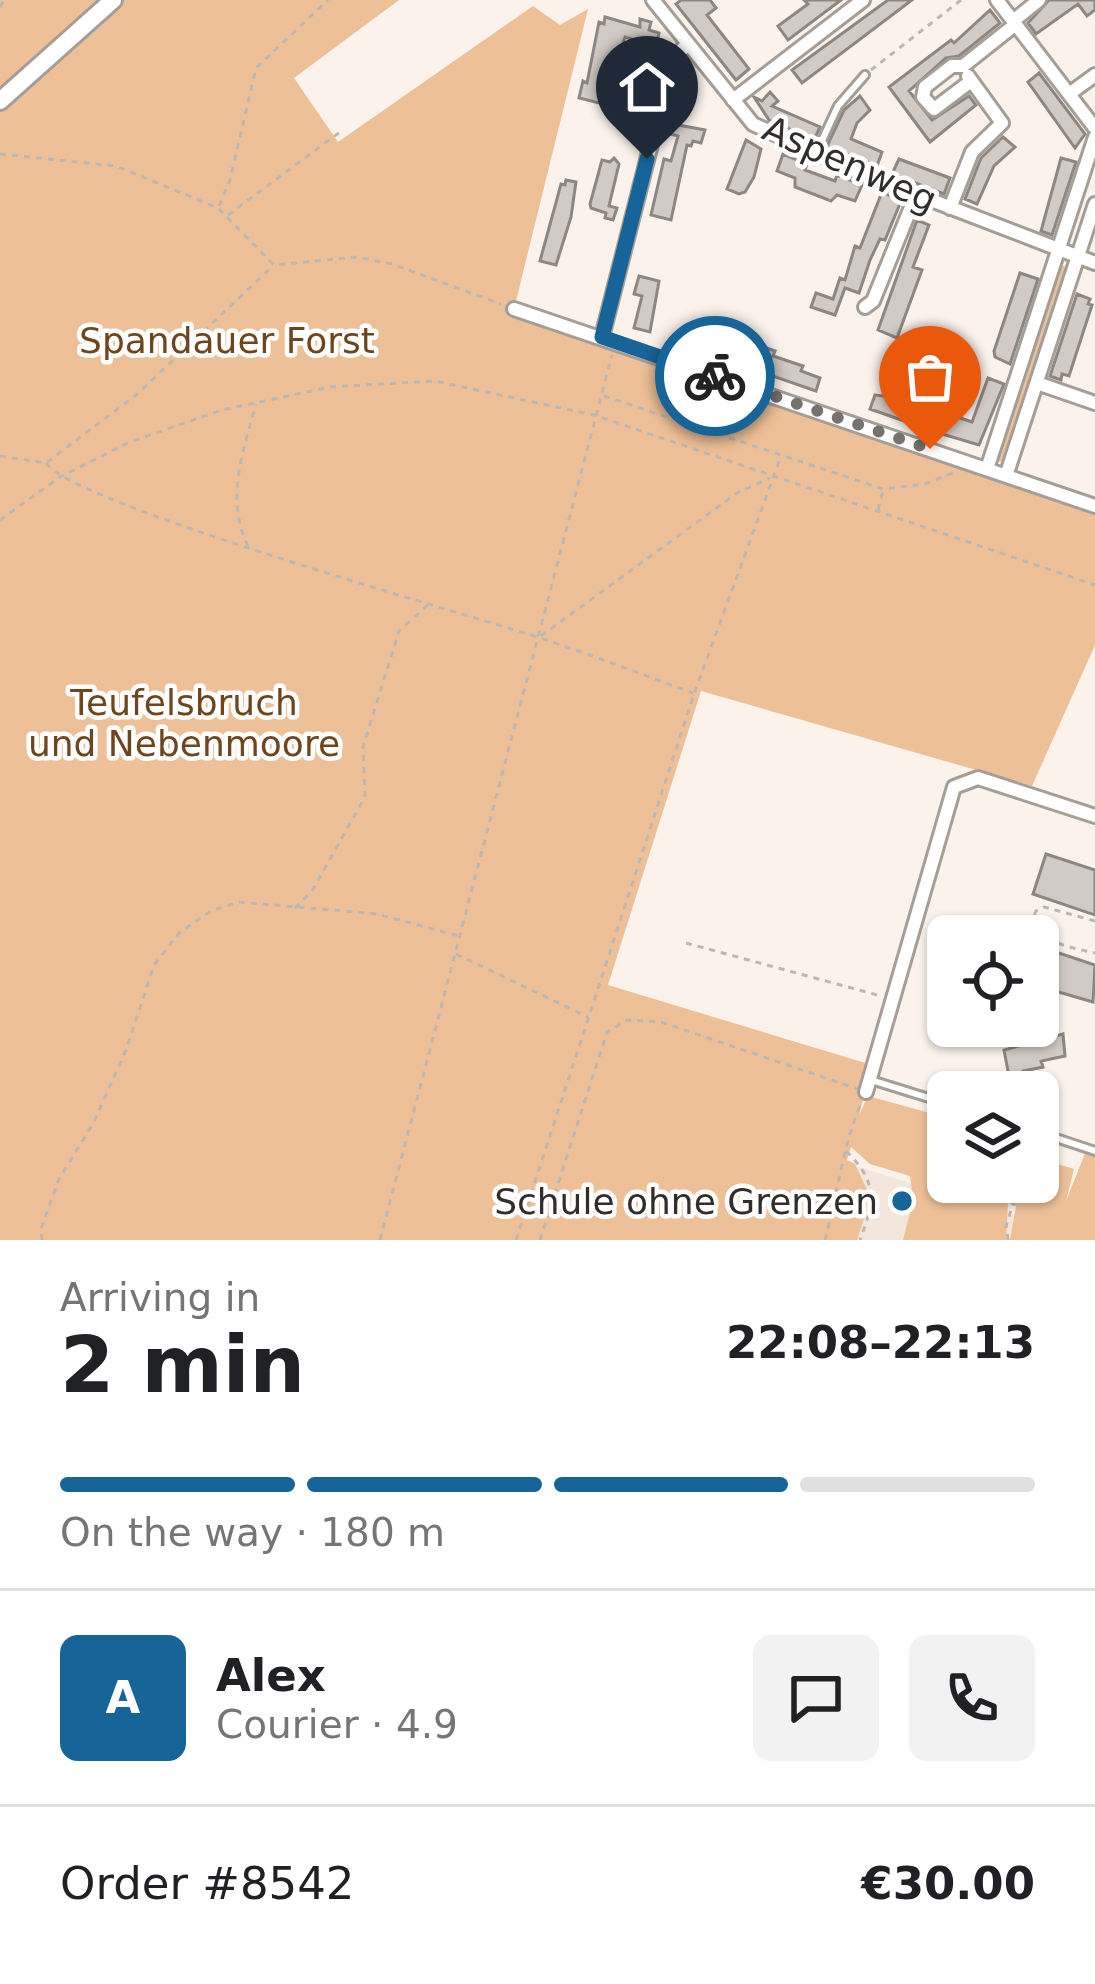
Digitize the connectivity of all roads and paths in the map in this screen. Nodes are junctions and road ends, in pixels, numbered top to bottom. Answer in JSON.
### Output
{"nodes":[{"id":1,"x":4,"y":0,"type":"edge"},
{"id":2,"x":113,"y":0,"type":"edge"},
{"id":3,"x":328,"y":0,"type":"edge"},
{"id":4,"x":653,"y":0,"type":"edge"},
{"id":5,"x":863,"y":0,"type":"edge"},
{"id":6,"x":962,"y":0,"type":"edge"},
{"id":7,"x":997,"y":0,"type":"edge"},
{"id":8,"x":1039,"y":0,"type":"edge"},
{"id":9,"x":0,"y":7,"type":"edge"},
{"id":10,"x":1014,"y":22,"type":"junction"},
{"id":11,"x":688,"y":44,"type":"junction"},
{"id":12,"x":963,"y":66,"type":"junction"},
{"id":13,"x":865,"y":75,"type":"joint"},
{"id":14,"x":1095,"y":75,"type":"edge"},
{"id":15,"x":971,"y":81,"type":"junction"},
{"id":16,"x":1069,"y":94,"type":"junction"},
{"id":17,"x":733,"y":100,"type":"junction"},
{"id":18,"x":0,"y":101,"type":"edge"},
{"id":19,"x":340,"y":131,"type":"dead end"},
{"id":20,"x":1095,"y":133,"type":"edge"},
{"id":21,"x":0,"y":154,"type":"edge"},
{"id":22,"x":816,"y":154,"type":"junction"},
{"id":23,"x":916,"y":195,"type":"junction"},
{"id":24,"x":1095,"y":204,"type":"edge"},
{"id":25,"x":218,"y":208,"type":"junction"},
{"id":26,"x":950,"y":208,"type":"junction"},
{"id":27,"x":226,"y":216,"type":"junction"},
{"id":28,"x":1059,"y":251,"type":"junction"},
{"id":29,"x":1078,"y":257,"type":"junction"},
{"id":30,"x":1095,"y":263,"type":"edge"},
{"id":31,"x":274,"y":265,"type":"junction"},
{"id":32,"x":866,"y":307,"type":"dead end"},
{"id":33,"x":514,"y":309,"type":"joint"},
{"id":34,"x":609,"y":339,"type":"junction"},
{"id":35,"x":1037,"y":383,"type":"junction"},
{"id":36,"x":601,"y":395,"type":"junction"},
{"id":37,"x":256,"y":403,"type":"junction"},
{"id":38,"x":1095,"y":403,"type":"edge"},
{"id":39,"x":595,"y":415,"type":"junction"},
{"id":40,"x":0,"y":456,"type":"edge"},
{"id":41,"x":781,"y":456,"type":"junction"},
{"id":42,"x":46,"y":463,"type":"junction"},
{"id":43,"x":980,"y":467,"type":"junction"},
{"id":44,"x":1006,"y":476,"type":"junction"},
{"id":45,"x":60,"y":478,"type":"junction"},
{"id":46,"x":772,"y":478,"type":"junction"},
{"id":47,"x":884,"y":489,"type":"junction"},
{"id":48,"x":1095,"y":506,"type":"edge"},
{"id":49,"x":878,"y":510,"type":"junction"},
{"id":50,"x":0,"y":520,"type":"edge"},
{"id":51,"x":248,"y":546,"type":"junction"},
{"id":52,"x":1095,"y":586,"type":"edge"},
{"id":53,"x":429,"y":604,"type":"junction"},
{"id":54,"x":539,"y":638,"type":"junction"},
{"id":55,"x":694,"y":694,"type":"junction"},
{"id":56,"x":1095,"y":817,"type":"edge"},
{"id":57,"x":294,"y":909,"type":"junction"},
{"id":58,"x":1095,"y":921,"type":"edge"},
{"id":59,"x":459,"y":936,"type":"junction"},
{"id":60,"x":686,"y":943,"type":"dead end"},
{"id":61,"x":454,"y":953,"type":"junction"},
{"id":62,"x":1095,"y":953,"type":"edge"},
{"id":63,"x":892,"y":999,"type":"junction"},
{"id":64,"x":589,"y":1018,"type":"junction"},
{"id":65,"x":867,"y":1085,"type":"junction"},
{"id":66,"x":927,"y":1099,"type":"edge"},
{"id":67,"x":1059,"y":1139,"type":"edge"},
{"id":68,"x":1095,"y":1150,"type":"edge"},
{"id":69,"x":846,"y":1151,"type":"junction"},
{"id":70,"x":1013,"y":1203,"type":"edge"},
{"id":71,"x":42,"y":1240,"type":"edge"},
{"id":72,"x":380,"y":1240,"type":"edge"},
{"id":73,"x":516,"y":1240,"type":"edge"},
{"id":74,"x":540,"y":1240,"type":"edge"},
{"id":75,"x":825,"y":1240,"type":"edge"},
{"id":76,"x":860,"y":1240,"type":"edge"},
{"id":77,"x":1008,"y":1240,"type":"edge"}],
"edges":[{"from":1,"to":9,"type":"path"},
{"from":2,"to":18,"type":"main road"},
{"from":3,"to":25,"type":"path"},
{"from":4,"to":11,"type":"street","name":"Aspenweg"},
{"from":5,"to":17,"type":"street"},
{"from":6,"to":13,"type":"path"},
{"from":7,"to":10,"type":"street"},
{"from":8,"to":10,"type":"street"},
{"from":10,"to":12,"type":"street"},
{"from":10,"to":16,"type":"street"},
{"from":11,"to":17,"type":"street","name":"Aspenweg"},
{"from":11,"to":34,"type":"street"},
{"from":12,"to":15,"type":"street"},
{"from":12,"to":15,"type":"street"},
{"from":13,"to":22,"type":"lane"},
{"from":14,"to":16,"type":"street"},
{"from":15,"to":26,"type":"street"},
{"from":16,"to":20,"type":"street"},
{"from":17,"to":22,"type":"street","name":"Aspenweg"},
{"from":19,"to":27,"type":"path"},
{"from":20,"to":28,"type":"street"},
{"from":21,"to":25,"type":"path"},
{"from":22,"to":23,"type":"street","name":"Aspenweg"},
{"from":23,"to":26,"type":"street","name":"Aspenweg"},
{"from":23,"to":32,"type":"street"},
{"from":24,"to":29,"type":"street"},
{"from":25,"to":27,"type":"path"},
{"from":26,"to":28,"type":"street","name":"Aspenweg"},
{"from":27,"to":31,"type":"path"},
{"from":28,"to":29,"type":"street","name":"Aspenweg"},
{"from":28,"to":43,"type":"street"},
{"from":29,"to":30,"type":"street","name":"Aspenweg"},
{"from":29,"to":35,"type":"street"},
{"from":31,"to":33,"type":"path"},
{"from":31,"to":42,"type":"path"},
{"from":33,"to":34,"type":"street"},
{"from":34,"to":36,"type":"path"},
{"from":34,"to":43,"type":"street"},
{"from":35,"to":38,"type":"street"},
{"from":35,"to":44,"type":"street"},
{"from":36,"to":39,"type":"path"},
{"from":36,"to":41,"type":"path"},
{"from":37,"to":39,"type":"path"},
{"from":37,"to":45,"type":"path"},
{"from":37,"to":51,"type":"path"},
{"from":39,"to":46,"type":"path"},
{"from":39,"to":54,"type":"path"},
{"from":40,"to":42,"type":"path"},
{"from":41,"to":46,"type":"path"},
{"from":41,"to":47,"type":"path"},
{"from":42,"to":45,"type":"path"},
{"from":43,"to":44,"type":"street"},
{"from":43,"to":47,"type":"path"},
{"from":44,"to":48,"type":"street"},
{"from":45,"to":50,"type":"path"},
{"from":45,"to":51,"type":"path"},
{"from":46,"to":49,"type":"path"},
{"from":46,"to":54,"type":"path"},
{"from":46,"to":55,"type":"path"},
{"from":47,"to":49,"type":"path"},
{"from":49,"to":52,"type":"path"},
{"from":51,"to":53,"type":"path"},
{"from":53,"to":54,"type":"path"},
{"from":53,"to":57,"type":"path"},
{"from":54,"to":55,"type":"path"},
{"from":54,"to":59,"type":"path"},
{"from":55,"to":64,"type":"path"},
{"from":56,"to":63,"type":"street"},
{"from":57,"to":59,"type":"path"},
{"from":57,"to":71,"type":"path"},
{"from":58,"to":62,"type":"path"},
{"from":59,"to":61,"type":"path"},
{"from":60,"to":63,"type":"path"},
{"from":61,"to":64,"type":"path"},
{"from":61,"to":72,"type":"path"},
{"from":63,"to":65,"type":"street"},
{"from":64,"to":73,"type":"path"},
{"from":65,"to":66,"type":"lane"},
{"from":65,"to":69,"type":"path"},
{"from":65,"to":74,"type":"path"},
{"from":67,"to":68,"type":"lane"},
{"from":69,"to":75,"type":"path"},
{"from":69,"to":76,"type":"path"},
{"from":70,"to":77,"type":"path"}]}
